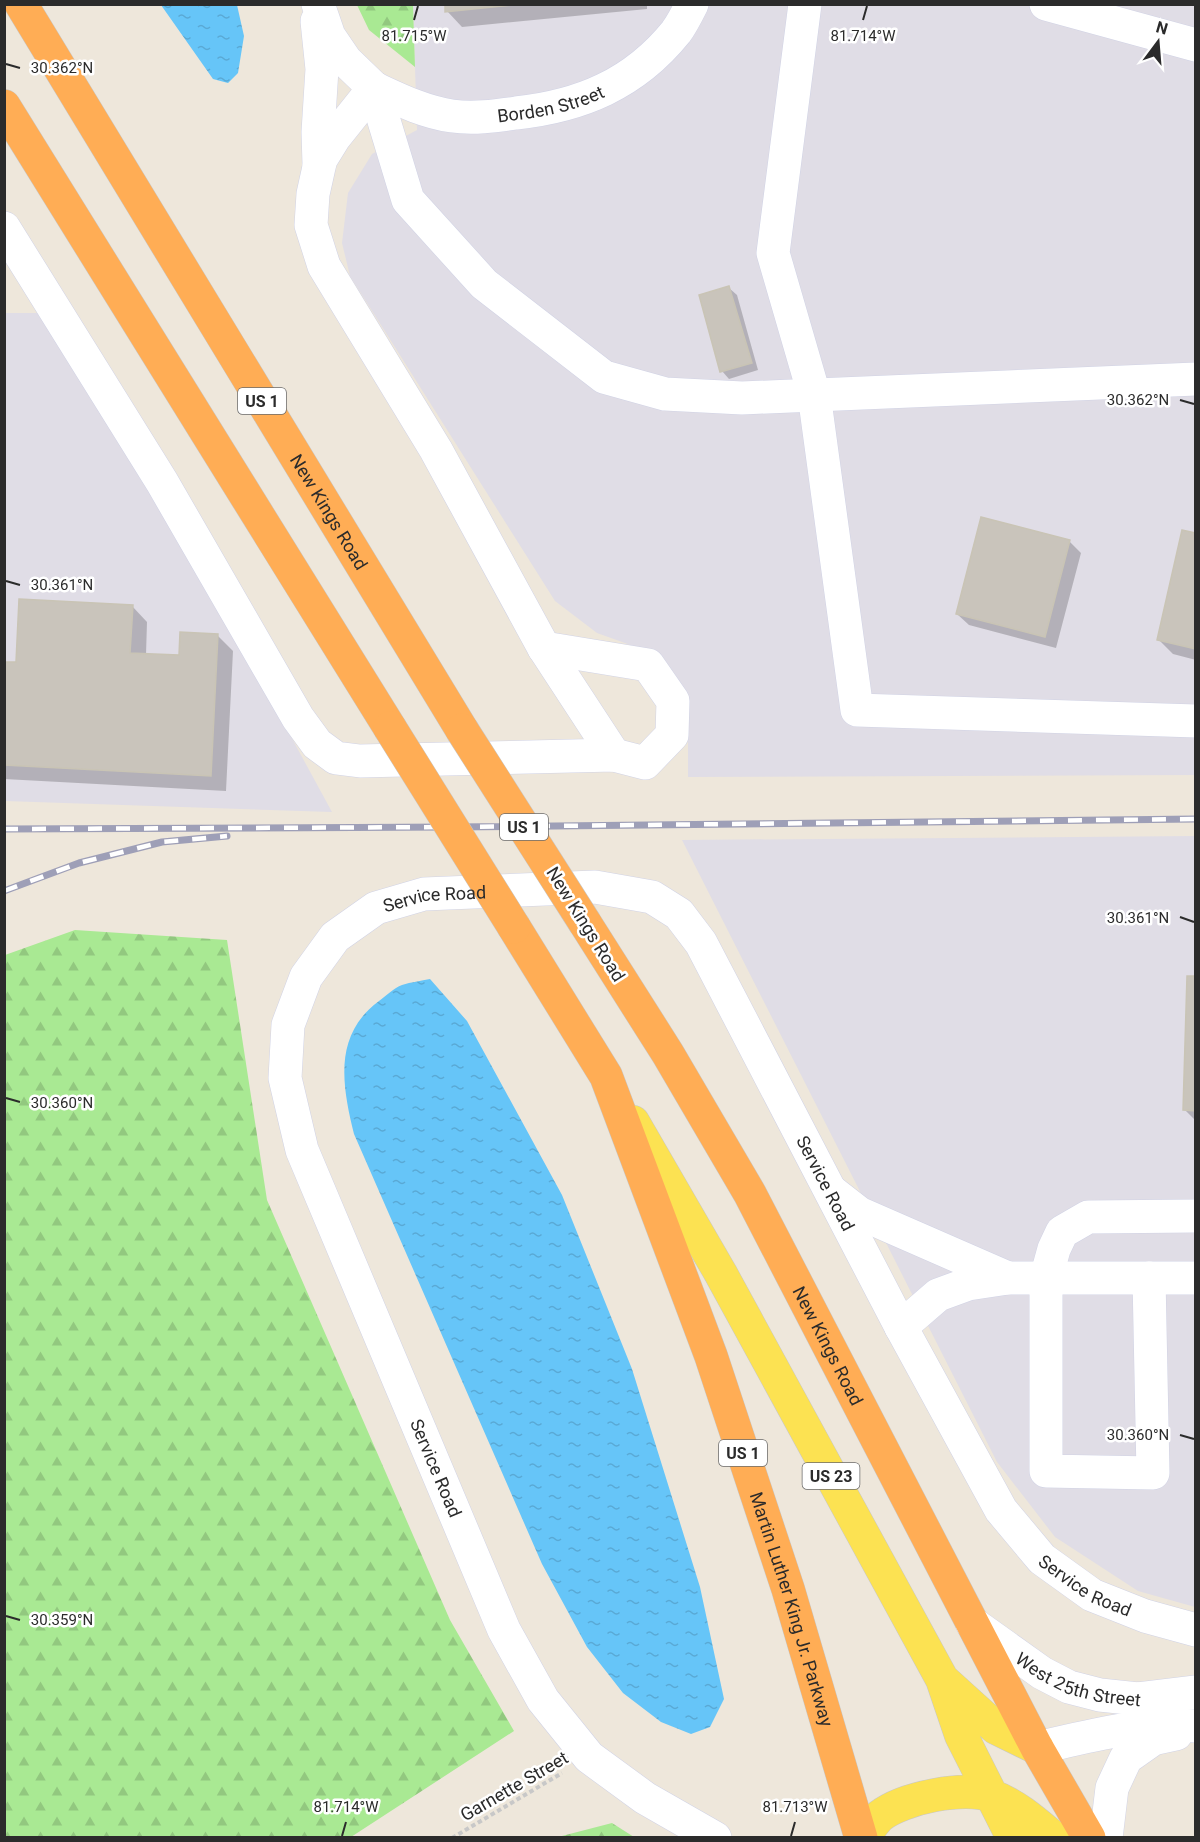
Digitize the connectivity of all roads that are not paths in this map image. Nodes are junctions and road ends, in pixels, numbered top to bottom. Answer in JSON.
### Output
{"nodes":[{"id":1,"x":21,"y":4,"type":"edge"},
{"id":2,"x":317,"y":4,"type":"edge"},
{"id":3,"x":692,"y":4,"type":"edge"},
{"id":4,"x":805,"y":4,"type":"edge"},
{"id":5,"x":1046,"y":4,"type":"edge"},
{"id":6,"x":1196,"y":45,"type":"edge"},
{"id":7,"x":374,"y":88,"type":"junction"},
{"id":8,"x":4,"y":106,"type":"edge"},
{"id":9,"x":319,"y":167,"type":"junction"},
{"id":10,"x":4,"y":228,"type":"edge"},
{"id":11,"x":1196,"y":379,"type":"edge"},
{"id":12,"x":814,"y":394,"type":"junction"},
{"id":13,"x":544,"y":648,"type":"junction"},
{"id":14,"x":1196,"y":721,"type":"edge"},
{"id":15,"x":614,"y":755,"type":"junction"},
{"id":16,"x":606,"y":1076,"type":"junction"},
{"id":17,"x":831,"y":1191,"type":"junction"},
{"id":18,"x":1196,"y":1216,"type":"edge"},
{"id":19,"x":1008,"y":1278,"type":"junction"},
{"id":20,"x":1046,"y":1278,"type":"junction"},
{"id":21,"x":1149,"y":1278,"type":"junction"},
{"id":22,"x":1196,"y":1278,"type":"edge"},
{"id":23,"x":901,"y":1327,"type":"junction"},
{"id":24,"x":972,"y":1623,"type":"junction"},
{"id":25,"x":1196,"y":1630,"type":"edge"},
{"id":26,"x":942,"y":1679,"type":"junction"},
{"id":27,"x":1196,"y":1692,"type":"edge"},
{"id":28,"x":1196,"y":1728,"type":"edge"},
{"id":29,"x":1037,"y":1748,"type":"junction"},
{"id":30,"x":991,"y":1795,"type":"junction"},
{"id":31,"x":709,"y":1835,"type":"edge"},
{"id":32,"x":862,"y":1838,"type":"edge"},
{"id":33,"x":1013,"y":1838,"type":"edge"},
{"id":34,"x":1054,"y":1838,"type":"edge"},
{"id":35,"x":1089,"y":1838,"type":"edge"},
{"id":36,"x":1106,"y":1838,"type":"edge"}],
"edges":[{"from":1,"to":24,"type":"highway","name":"New Kings Road","number":"US 1","bridge":true},
{"from":2,"to":7,"type":"street"},
{"from":2,"to":9,"type":"street"},
{"from":3,"to":7,"type":"street","name":"Borden Street"},
{"from":4,"to":12,"type":"street"},
{"from":5,"to":6,"type":"street"},
{"from":7,"to":9,"type":"street"},
{"from":7,"to":12,"type":"street"},
{"from":8,"to":16,"type":"highway","number":"US 1","bridge":true},
{"from":9,"to":13,"type":"street"},
{"from":10,"to":15,"type":"street"},
{"from":11,"to":12,"type":"street"},
{"from":12,"to":14,"type":"street"},
{"from":13,"to":15,"type":"street"},
{"from":13,"to":15,"type":"street"},
{"from":16,"to":26,"type":"main road","number":"US 23"},
{"from":16,"to":32,"type":"highway","name":"Martin Luther King Jr. Parkway","number":"US 1"},
{"from":17,"to":19,"type":"street"},
{"from":17,"to":23,"type":"street","name":"Service Road"},
{"from":17,"to":31,"type":"street","name":"Service Road"},
{"from":18,"to":20,"type":"street"},
{"from":19,"to":20,"type":"street"},
{"from":19,"to":23,"type":"street"},
{"from":20,"to":21,"type":"street"},
{"from":20,"to":21,"type":"street"},
{"from":21,"to":22,"type":"street"},
{"from":23,"to":25,"type":"street","name":"Service Road"},
{"from":24,"to":27,"type":"street","name":"West 25th Street"},
{"from":24,"to":29,"type":"highway","name":"New Kings Road","number":"US 1"},
{"from":26,"to":29,"type":"main road"},
{"from":26,"to":30,"type":"main road","number":"US 23"},
{"from":28,"to":29,"type":"street","name":"West 25th Street"},
{"from":28,"to":36,"type":"street"},
{"from":29,"to":35,"type":"highway","name":"New Kings Road","number":"US 1"},
{"from":30,"to":32,"type":"main road"},
{"from":30,"to":33,"type":"main road","number":"US 23"},
{"from":30,"to":34,"type":"main road"}]}
